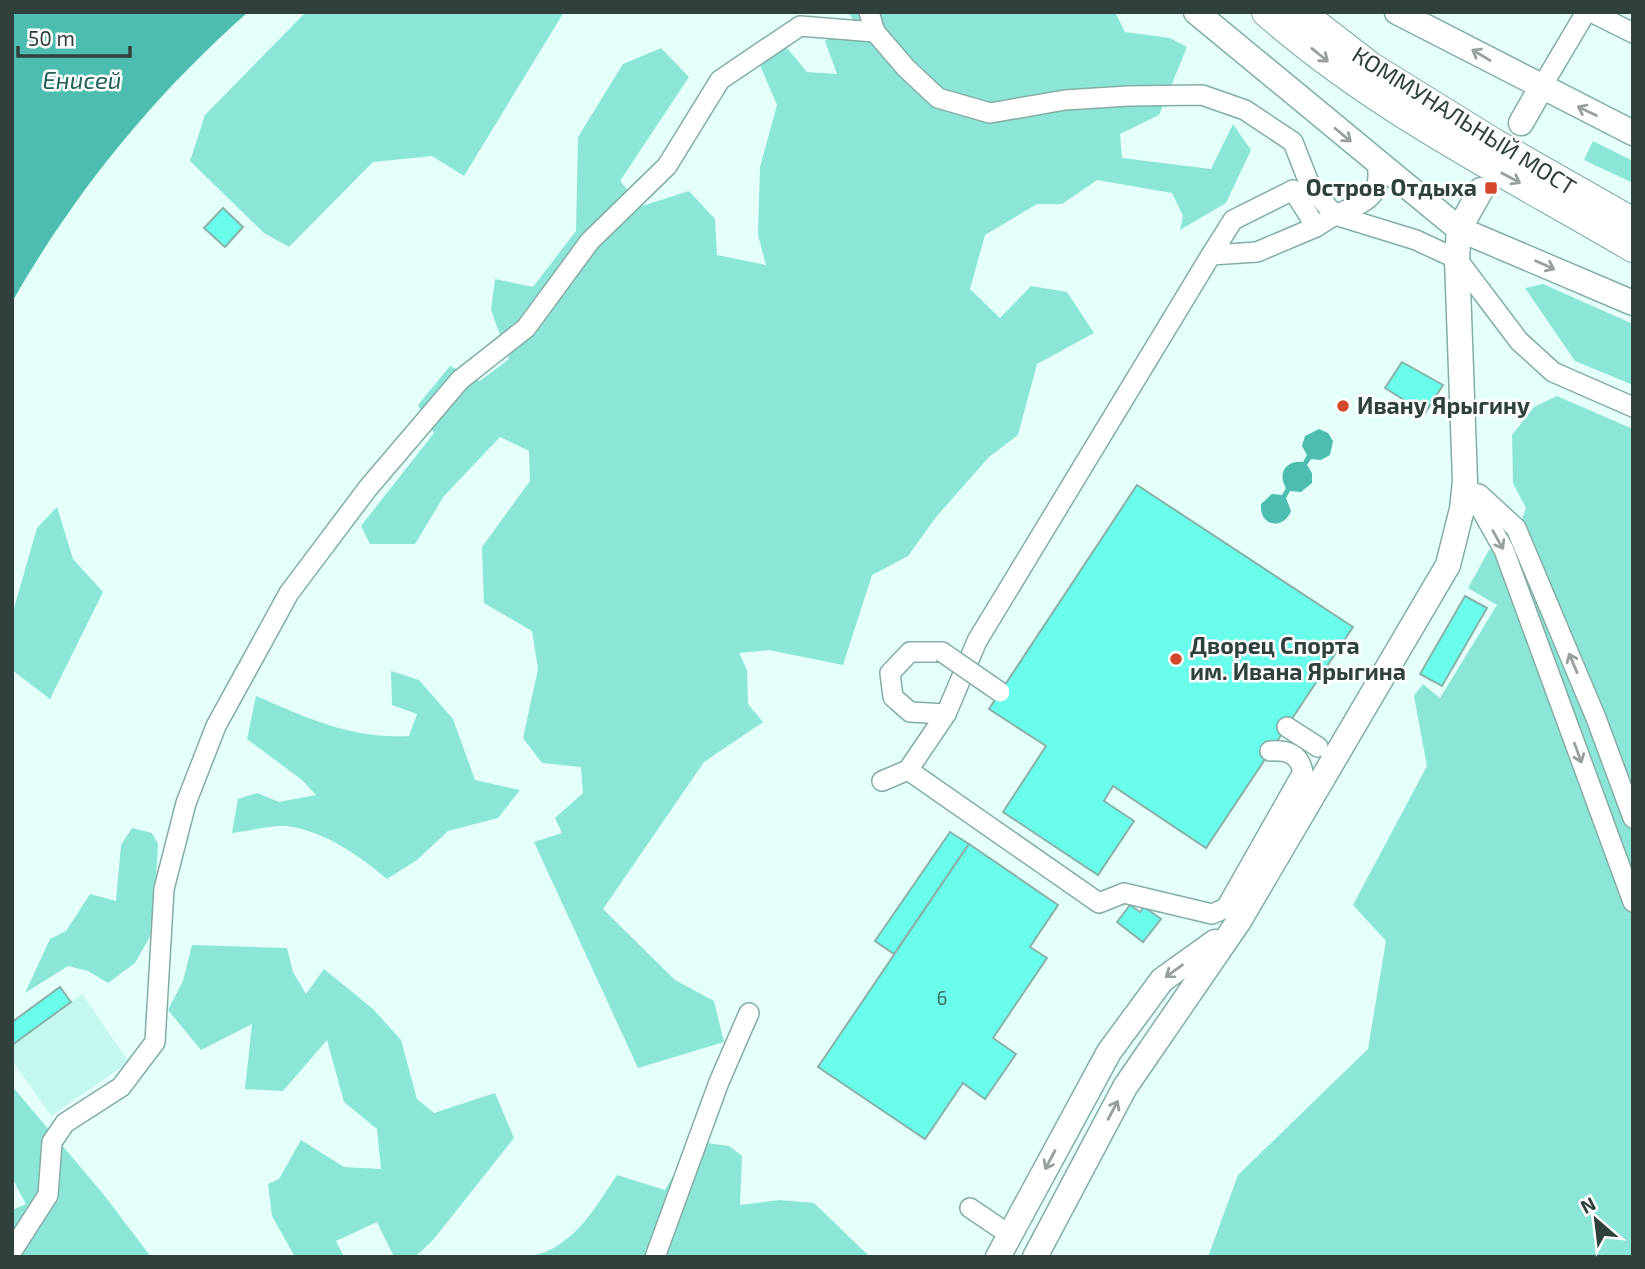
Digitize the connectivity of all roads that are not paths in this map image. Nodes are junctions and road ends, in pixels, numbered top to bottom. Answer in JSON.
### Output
{"nodes":[{"id":1,"x":869,"y":12,"type":"edge"},
{"id":2,"x":1196,"y":12,"type":"edge"},
{"id":3,"x":1267,"y":12,"type":"edge"},
{"id":4,"x":1299,"y":12,"type":"edge"},
{"id":5,"x":1397,"y":12,"type":"edge"},
{"id":6,"x":1588,"y":12,"type":"edge"},
{"id":7,"x":876,"y":32,"type":"junction"},
{"id":8,"x":1633,"y":33,"type":"edge"},
{"id":9,"x":1541,"y":88,"type":"junction"},
{"id":10,"x":1521,"y":123,"type":"dead end"},
{"id":11,"x":1633,"y":133,"type":"edge"},
{"id":12,"x":1377,"y":163,"type":"junction"},
{"id":13,"x":1481,"y":190,"type":"dead end"},
{"id":14,"x":1335,"y":215,"type":"junction"},
{"id":15,"x":1633,"y":223,"type":"edge"},
{"id":16,"x":1316,"y":227,"type":"junction"},
{"id":17,"x":1459,"y":229,"type":"junction"},
{"id":18,"x":1633,"y":247,"type":"edge"},
{"id":19,"x":1211,"y":255,"type":"junction"},
{"id":20,"x":1457,"y":259,"type":"junction"},
{"id":21,"x":1633,"y":303,"type":"edge"},
{"id":22,"x":1633,"y":407,"type":"edge"},
{"id":23,"x":1465,"y":481,"type":"junction"},
{"id":24,"x":1000,"y":692,"type":"dead end"},
{"id":25,"x":946,"y":714,"type":"junction"},
{"id":26,"x":1287,"y":727,"type":"dead end"},
{"id":27,"x":1318,"y":747,"type":"dead end"},
{"id":28,"x":1270,"y":751,"type":"dead end"},
{"id":29,"x":908,"y":770,"type":"junction"},
{"id":30,"x":882,"y":781,"type":"dead end"},
{"id":31,"x":1633,"y":818,"type":"edge"},
{"id":32,"x":1633,"y":902,"type":"edge"},
{"id":33,"x":1230,"y":931,"type":"junction"},
{"id":34,"x":749,"y":1013,"type":"dead end"},
{"id":35,"x":1109,"y":1052,"type":"junction"},
{"id":36,"x":1137,"y":1068,"type":"junction"},
{"id":37,"x":970,"y":1208,"type":"dead end"},
{"id":38,"x":1004,"y":1246,"type":"edge"},
{"id":39,"x":12,"y":1251,"type":"edge"},
{"id":40,"x":655,"y":1257,"type":"edge"},
{"id":41,"x":1035,"y":1257,"type":"edge"}],
"edges":[{"from":1,"to":7,"type":"lane"},
{"from":2,"to":12,"type":"main road","one_way":true},
{"from":3,"to":18,"type":"highway","name":"КОММУНАЛЬНЫЙ МОСТ","one_way":true},
{"from":4,"to":15,"type":"highway","name":"КОММУНАЛЬНЫЙ МОСТ"},
{"from":9,"to":5,"type":"main road","one_way":true},
{"from":6,"to":8,"type":"lane"},
{"from":6,"to":9,"type":"lane"},
{"from":7,"to":14,"type":"lane"},
{"from":7,"to":39,"type":"lane"},
{"from":9,"to":10,"type":"main road"},
{"from":11,"to":9,"type":"main road","one_way":true},
{"from":12,"to":14,"type":"lane"},
{"from":12,"to":17,"type":"main road"},
{"from":13,"to":17,"type":"main road"},
{"from":14,"to":16,"type":"lane"},
{"from":14,"to":20,"type":"lane"},
{"from":16,"to":19,"type":"lane"},
{"from":16,"to":19,"type":"lane"},
{"from":17,"to":20,"type":"main road"},
{"from":17,"to":21,"type":"main road","one_way":true},
{"from":19,"to":25,"type":"lane"},
{"from":20,"to":22,"type":"lane"},
{"from":20,"to":23,"type":"main road"},
{"from":31,"to":23,"type":"lane","one_way":true},
{"from":23,"to":32,"type":"lane","one_way":true},
{"from":23,"to":33,"type":"main road"},
{"from":24,"to":25,"type":"lane","bridge":true},
{"from":25,"to":29,"type":"lane"},
{"from":26,"to":27,"type":"lane"},
{"from":28,"to":29,"type":"lane"},
{"from":29,"to":30,"type":"lane"},
{"from":33,"to":35,"type":"main road","one_way":true},
{"from":33,"to":36,"type":"main road"},
{"from":34,"to":40,"type":"lane"},
{"from":35,"to":36,"type":"main road"},
{"from":35,"to":38,"type":"main road","one_way":true},
{"from":41,"to":36,"type":"main road","one_way":true},
{"from":37,"to":38,"type":"lane"}]}
